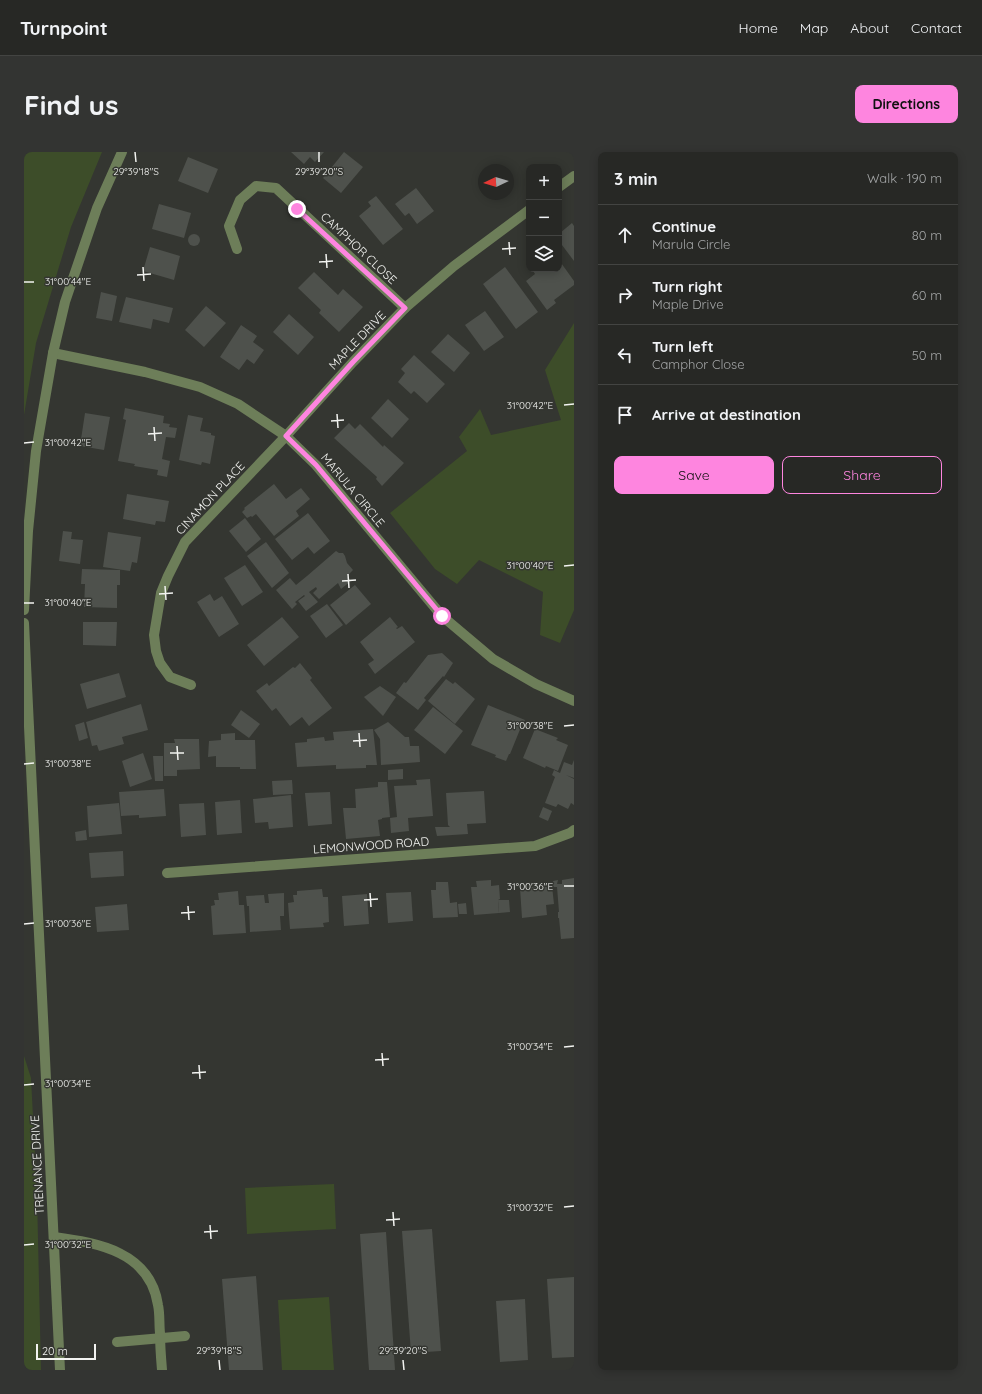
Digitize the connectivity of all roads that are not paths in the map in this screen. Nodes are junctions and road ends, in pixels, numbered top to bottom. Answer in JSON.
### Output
{"nodes":[{"id":1,"x":122,"y":152,"type":"edge"},
{"id":2,"x":574,"y":176,"type":"edge"},
{"id":3,"x":562,"y":185,"type":"edge"},
{"id":4,"x":526,"y":212,"type":"edge"},
{"id":5,"x":237,"y":249,"type":"dead end"},
{"id":6,"x":405,"y":308,"type":"junction"},
{"id":7,"x":53,"y":353,"type":"junction"},
{"id":8,"x":286,"y":436,"type":"junction"},
{"id":9,"x":24,"y":610,"type":"edge"},
{"id":10,"x":24,"y":623,"type":"edge"},
{"id":11,"x":191,"y":685,"type":"dead end"},
{"id":12,"x":574,"y":700,"type":"edge"},
{"id":13,"x":574,"y":830,"type":"edge"},
{"id":14,"x":167,"y":873,"type":"dead end"},
{"id":15,"x":54,"y":1237,"type":"junction"},
{"id":16,"x":185,"y":1336,"type":"dead end"},
{"id":17,"x":160,"y":1338,"type":"junction"},
{"id":18,"x":117,"y":1342,"type":"dead end"},
{"id":19,"x":60,"y":1370,"type":"edge"},
{"id":20,"x":162,"y":1370,"type":"edge"}],
"edges":[{"from":1,"to":7,"type":"street"},
{"from":2,"to":3,"type":"street"},
{"from":4,"to":6,"type":"street","name":"MAPLE DRIVE"},
{"from":5,"to":6,"type":"street","name":"CAMPHOR CLOSE"},
{"from":6,"to":8,"type":"street","name":"MAPLE DRIVE"},
{"from":7,"to":8,"type":"street","name":"MARULA CIRCLE"},
{"from":7,"to":9,"type":"street"},
{"from":8,"to":11,"type":"street","name":"CINAMON PLACE"},
{"from":8,"to":12,"type":"street","name":"MARULA CIRCLE"},
{"from":10,"to":15,"type":"street","name":"TRENANCE DRIVE"},
{"from":13,"to":14,"type":"street","name":"LEMONWOOD ROAD"},
{"from":15,"to":17,"type":"street"},
{"from":15,"to":19,"type":"street","name":"TRENANCE DRIVE"},
{"from":16,"to":17,"type":"street"},
{"from":17,"to":18,"type":"street"},
{"from":17,"to":20,"type":"street"}]}
